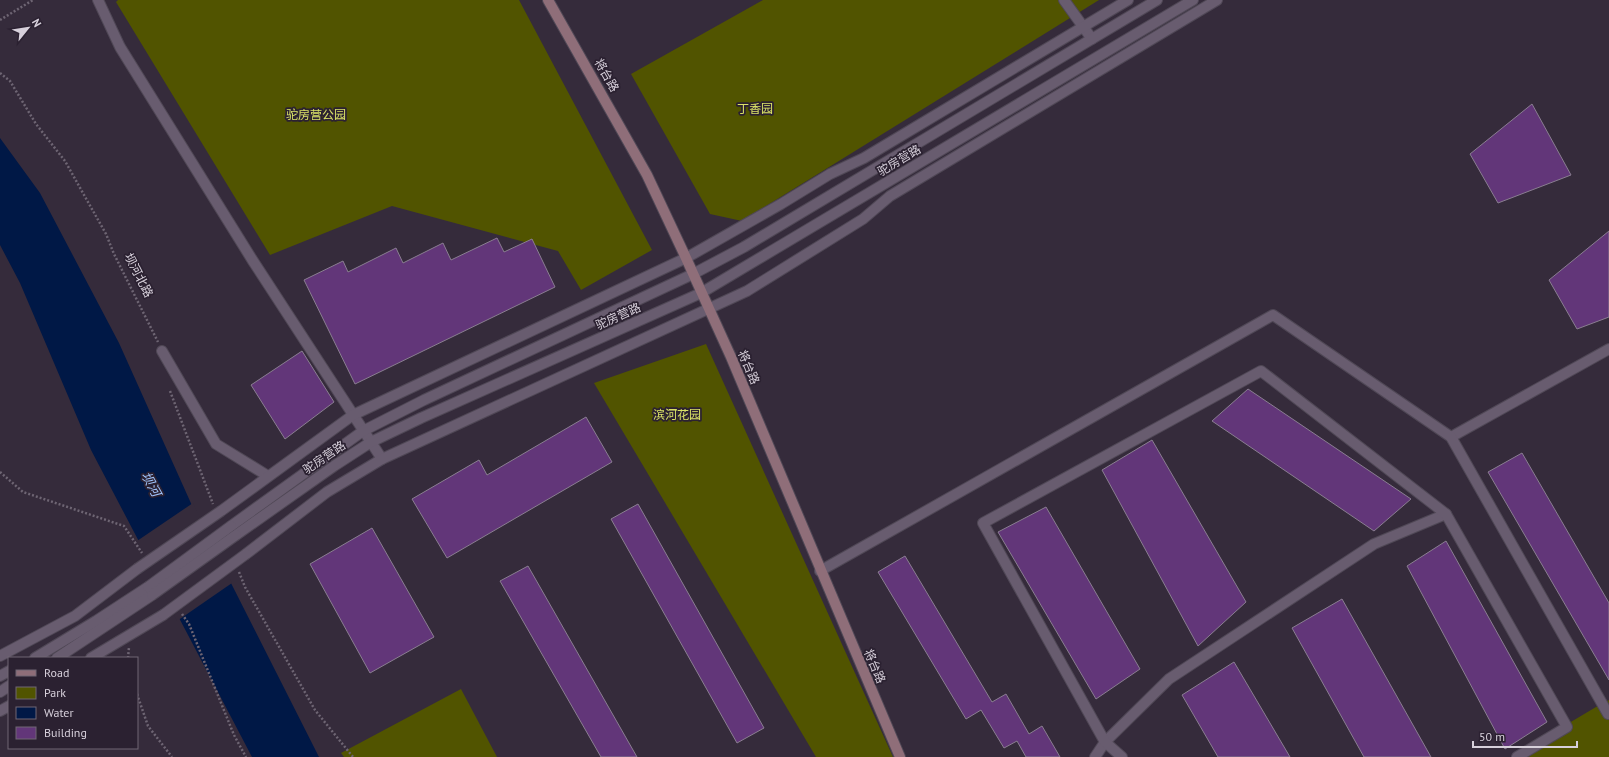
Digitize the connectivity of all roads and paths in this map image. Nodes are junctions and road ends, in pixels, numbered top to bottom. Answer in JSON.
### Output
{"nodes":[{"id":1,"x":33,"y":0,"type":"edge"},
{"id":2,"x":98,"y":0,"type":"edge"},
{"id":3,"x":548,"y":0,"type":"edge"},
{"id":4,"x":1064,"y":0,"type":"edge"},
{"id":5,"x":1128,"y":0,"type":"edge"},
{"id":6,"x":1157,"y":0,"type":"edge"},
{"id":7,"x":1193,"y":0,"type":"edge"},
{"id":8,"x":1217,"y":0,"type":"edge"},
{"id":9,"x":0,"y":20,"type":"edge"},
{"id":10,"x":1083,"y":27,"type":"junction"},
{"id":11,"x":1092,"y":39,"type":"junction"},
{"id":12,"x":0,"y":73,"type":"edge"},
{"id":13,"x":686,"y":258,"type":"junction"},
{"id":14,"x":693,"y":274,"type":"junction"},
{"id":15,"x":701,"y":293,"type":"junction"},
{"id":16,"x":708,"y":309,"type":"junction"},
{"id":17,"x":1609,"y":349,"type":"edge"},
{"id":18,"x":162,"y":351,"type":"joint"},
{"id":19,"x":353,"y":415,"type":"junction"},
{"id":20,"x":363,"y":431,"type":"junction"},
{"id":21,"x":1451,"y":437,"type":"junction"},
{"id":22,"x":371,"y":442,"type":"junction"},
{"id":23,"x":382,"y":459,"type":"junction"},
{"id":24,"x":268,"y":476,"type":"junction"},
{"id":25,"x":1446,"y":514,"type":"junction"},
{"id":26,"x":234,"y":531,"type":"junction"},
{"id":27,"x":820,"y":571,"type":"junction"},
{"id":28,"x":150,"y":591,"type":"junction"},
{"id":29,"x":0,"y":656,"type":"edge"},
{"id":30,"x":37,"y":657,"type":"edge"},
{"id":31,"x":58,"y":657,"type":"edge"},
{"id":32,"x":93,"y":657,"type":"edge"},
{"id":33,"x":138,"y":697,"type":"edge"},
{"id":34,"x":1608,"y":714,"type":"dead end"},
{"id":35,"x":1105,"y":742,"type":"junction"},
{"id":36,"x":172,"y":757,"type":"edge"},
{"id":37,"x":900,"y":757,"type":"edge"},
{"id":38,"x":1095,"y":757,"type":"edge"},
{"id":39,"x":1122,"y":757,"type":"edge"},
{"id":40,"x":1517,"y":757,"type":"edge"}],
"edges":[{"from":1,"to":9,"type":"path"},
{"from":2,"to":19,"type":"street"},
{"from":3,"to":13,"type":"main road","name":"将台路"},
{"from":4,"to":10,"type":"street"},
{"from":5,"to":10,"type":"street"},
{"from":6,"to":11,"type":"street","name":"驼房营路"},
{"from":7,"to":15,"type":"street","name":"驼房营路"},
{"from":8,"to":16,"type":"street"},
{"from":10,"to":11,"type":"street"},
{"from":10,"to":13,"type":"street"},
{"from":11,"to":14,"type":"street","name":"驼房营路"},
{"from":12,"to":18,"type":"path","name":"坝河北路"},
{"from":13,"to":14,"type":"main road","name":"将台路"},
{"from":13,"to":19,"type":"street"},
{"from":14,"to":15,"type":"main road","name":"将台路"},
{"from":14,"to":20,"type":"street","name":"驼房营路"},
{"from":15,"to":16,"type":"main road","name":"将台路"},
{"from":15,"to":22,"type":"street","name":"驼房营路"},
{"from":16,"to":23,"type":"street"},
{"from":16,"to":27,"type":"main road","name":"将台路"},
{"from":17,"to":21,"type":"street"},
{"from":18,"to":24,"type":"street"},
{"from":19,"to":20,"type":"street"},
{"from":19,"to":24,"type":"street"},
{"from":20,"to":22,"type":"street"},
{"from":20,"to":26,"type":"street","name":"驼房营路"},
{"from":21,"to":27,"type":"street"},
{"from":21,"to":34,"type":"street"},
{"from":22,"to":23,"type":"street"},
{"from":22,"to":26,"type":"street","name":"驼房营路"},
{"from":23,"to":32,"type":"street","bridge":true},
{"from":24,"to":29,"type":"street","bridge":true},
{"from":25,"to":35,"type":"street"},
{"from":25,"to":35,"type":"street"},
{"from":25,"to":40,"type":"street"},
{"from":26,"to":28,"type":"street","name":"驼房营路","bridge":true},
{"from":27,"to":37,"type":"main road","name":"将台路"},
{"from":28,"to":30,"type":"street","name":"驼房营路"},
{"from":28,"to":31,"type":"street","name":"驼房营路"},
{"from":33,"to":36,"type":"path"},
{"from":35,"to":38,"type":"street"},
{"from":35,"to":39,"type":"street"}]}
